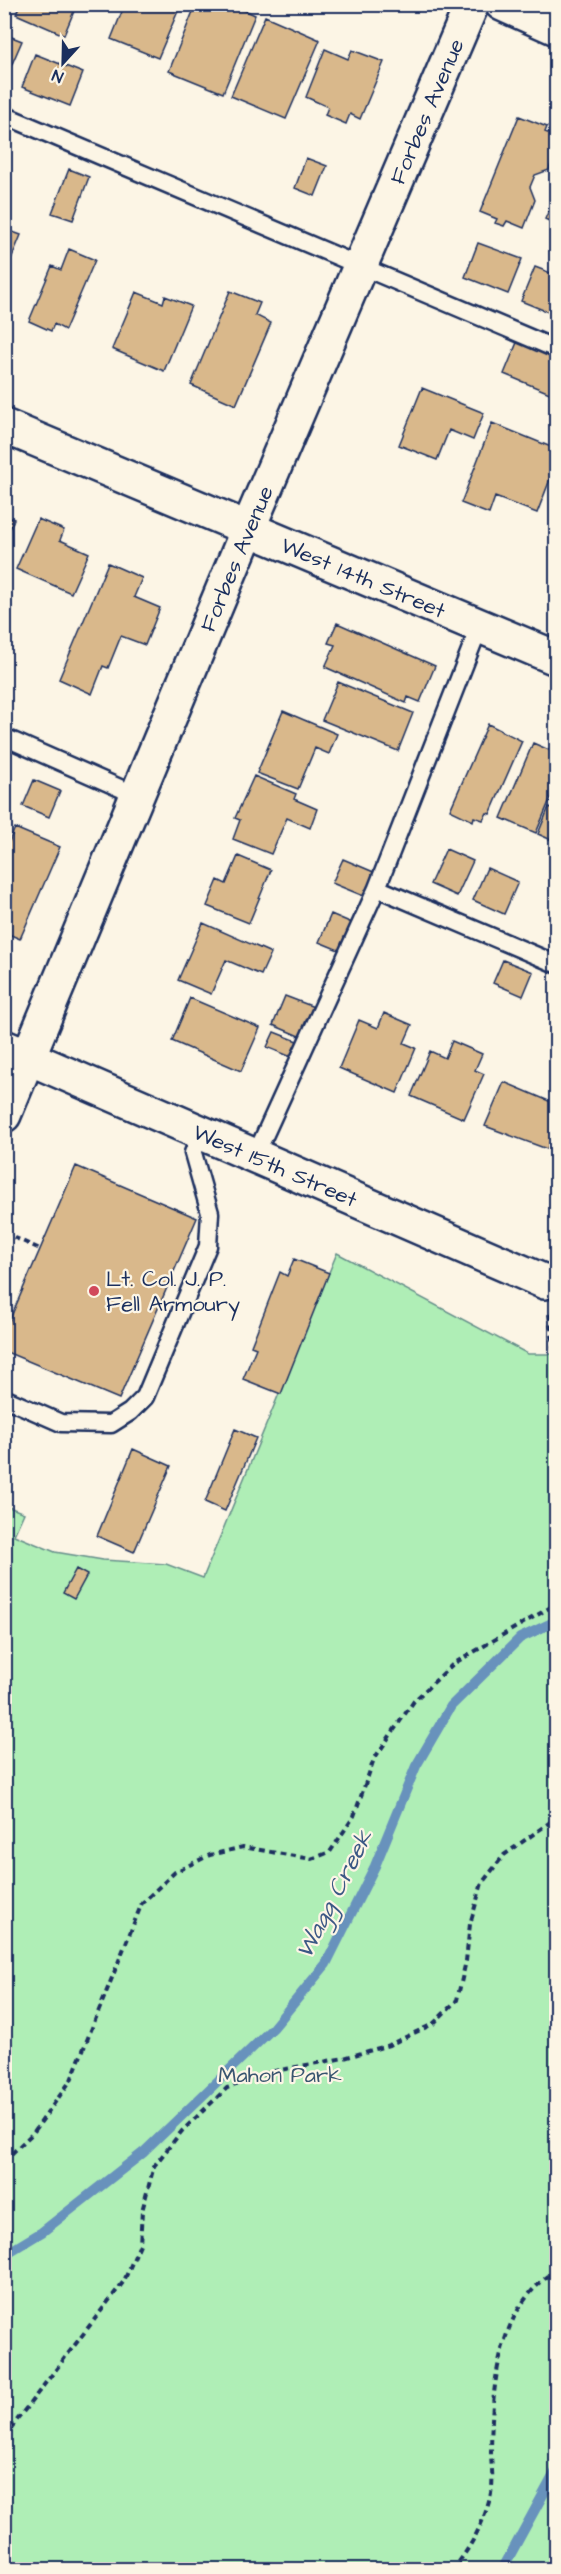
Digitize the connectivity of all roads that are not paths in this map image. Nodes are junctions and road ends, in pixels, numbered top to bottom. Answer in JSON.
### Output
{"nodes":[{"id":1,"x":472,"y":4,"type":"edge"},
{"id":2,"x":502,"y":4,"type":"edge"},
{"id":3,"x":556,"y":28,"type":"edge"},
{"id":4,"x":4,"y":116,"type":"edge"},
{"id":5,"x":360,"y":267,"type":"junction"},
{"id":6,"x":556,"y":349,"type":"edge"},
{"id":7,"x":4,"y":426,"type":"edge"},
{"id":8,"x":248,"y":529,"type":"junction"},
{"id":9,"x":480,"y":626,"type":"junction"},
{"id":10,"x":556,"y":658,"type":"edge"},
{"id":11,"x":4,"y":737,"type":"edge"},
{"id":12,"x":138,"y":796,"type":"junction"},
{"id":13,"x":377,"y":888,"type":"junction"},
{"id":14,"x":556,"y":964,"type":"edge"},
{"id":15,"x":17,"y":1053,"type":"edge"},
{"id":16,"x":4,"y":1115,"type":"edge"},
{"id":17,"x":201,"y":1132,"type":"junction"},
{"id":18,"x":256,"y":1154,"type":"junction"},
{"id":19,"x":545,"y":1282,"type":"road end"},
{"id":20,"x":4,"y":1398,"type":"edge"}],
"edges":[{"from":1,"to":5,"type":"street","name":"Forbes Avenue"},
{"from":2,"to":3,"type":"street"},
{"from":4,"to":5,"type":"lane"},
{"from":5,"to":6,"type":"lane"},
{"from":5,"to":8,"type":"street","name":"Forbes Avenue"},
{"from":7,"to":8,"type":"street","name":"West 14th Street"},
{"from":8,"to":9,"type":"street","name":"West 14th Street"},
{"from":8,"to":12,"type":"street","name":"Forbes Avenue"},
{"from":9,"to":10,"type":"street","name":"West 14th Street"},
{"from":9,"to":13,"type":"lane"},
{"from":11,"to":12,"type":"lane"},
{"from":12,"to":15,"type":"street","name":"Forbes Avenue"},
{"from":13,"to":14,"type":"lane"},
{"from":13,"to":18,"type":"lane"},
{"from":15,"to":16,"type":"street","name":"Forbes Avenue"},
{"from":15,"to":17,"type":"street","name":"West 15th Street"},
{"from":17,"to":18,"type":"street","name":"West 15th Street"},
{"from":17,"to":20,"type":"lane"},
{"from":18,"to":19,"type":"street","name":"West 15th Street"}]}
